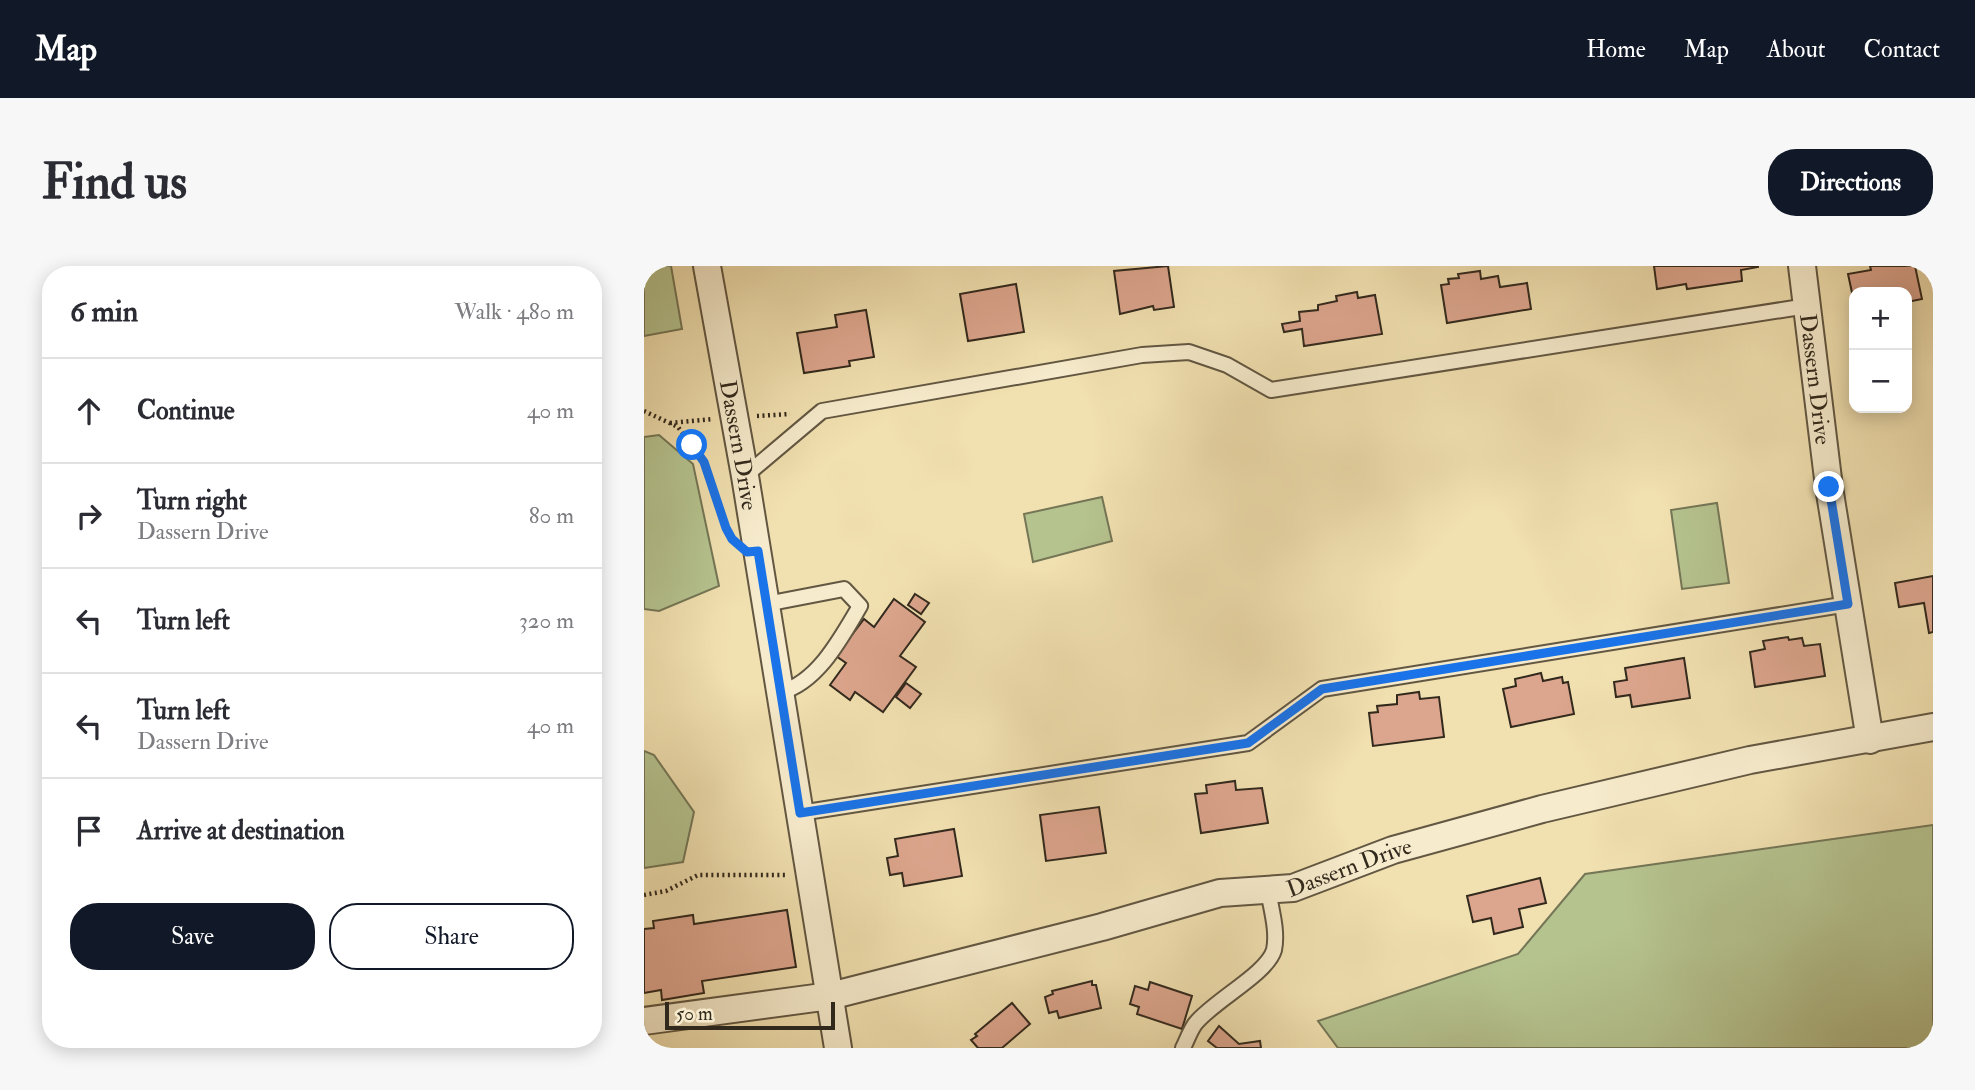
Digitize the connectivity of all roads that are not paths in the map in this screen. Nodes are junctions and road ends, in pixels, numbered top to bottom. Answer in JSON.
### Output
{"nodes":[{"id":1,"x":707,"y":266,"type":"edge"},
{"id":2,"x":1802,"y":266,"type":"edge"},
{"id":3,"x":1807,"y":306,"type":"junction"},
{"id":4,"x":746,"y":476,"type":"junction"},
{"id":5,"x":766,"y":604,"type":"junction"},
{"id":6,"x":1848,"y":604,"type":"junction"},
{"id":7,"x":780,"y":692,"type":"junction"},
{"id":8,"x":1933,"y":727,"type":"edge"},
{"id":9,"x":1870,"y":740,"type":"junction"},
{"id":10,"x":800,"y":813,"type":"junction"},
{"id":11,"x":1268,"y":890,"type":"junction"},
{"id":12,"x":830,"y":996,"type":"junction"},
{"id":13,"x":644,"y":1021,"type":"edge"},
{"id":14,"x":838,"y":1048,"type":"edge"},
{"id":15,"x":1183,"y":1048,"type":"edge"}],
"edges":[{"from":1,"to":4,"type":"street","name":"Dassern Drive"},
{"from":2,"to":3,"type":"street","name":"Dassern Drive"},
{"from":3,"to":4,"type":"lane"},
{"from":3,"to":6,"type":"street","name":"Dassern Drive"},
{"from":4,"to":5,"type":"street","name":"Dassern Drive"},
{"from":5,"to":7,"type":"street","name":"Dassern Drive"},
{"from":5,"to":7,"type":"lane"},
{"from":6,"to":9,"type":"street","name":"Dassern Drive"},
{"from":6,"to":10,"type":"lane"},
{"from":7,"to":10,"type":"street","name":"Dassern Drive"},
{"from":8,"to":9,"type":"street","name":"Dassern Drive"},
{"from":9,"to":11,"type":"street","name":"Dassern Drive"},
{"from":10,"to":12,"type":"street","name":"Dassern Drive"},
{"from":11,"to":12,"type":"street","name":"Dassern Drive"},
{"from":11,"to":15,"type":"lane"},
{"from":12,"to":13,"type":"street","name":"Dassern Drive"},
{"from":12,"to":14,"type":"street"}]}
